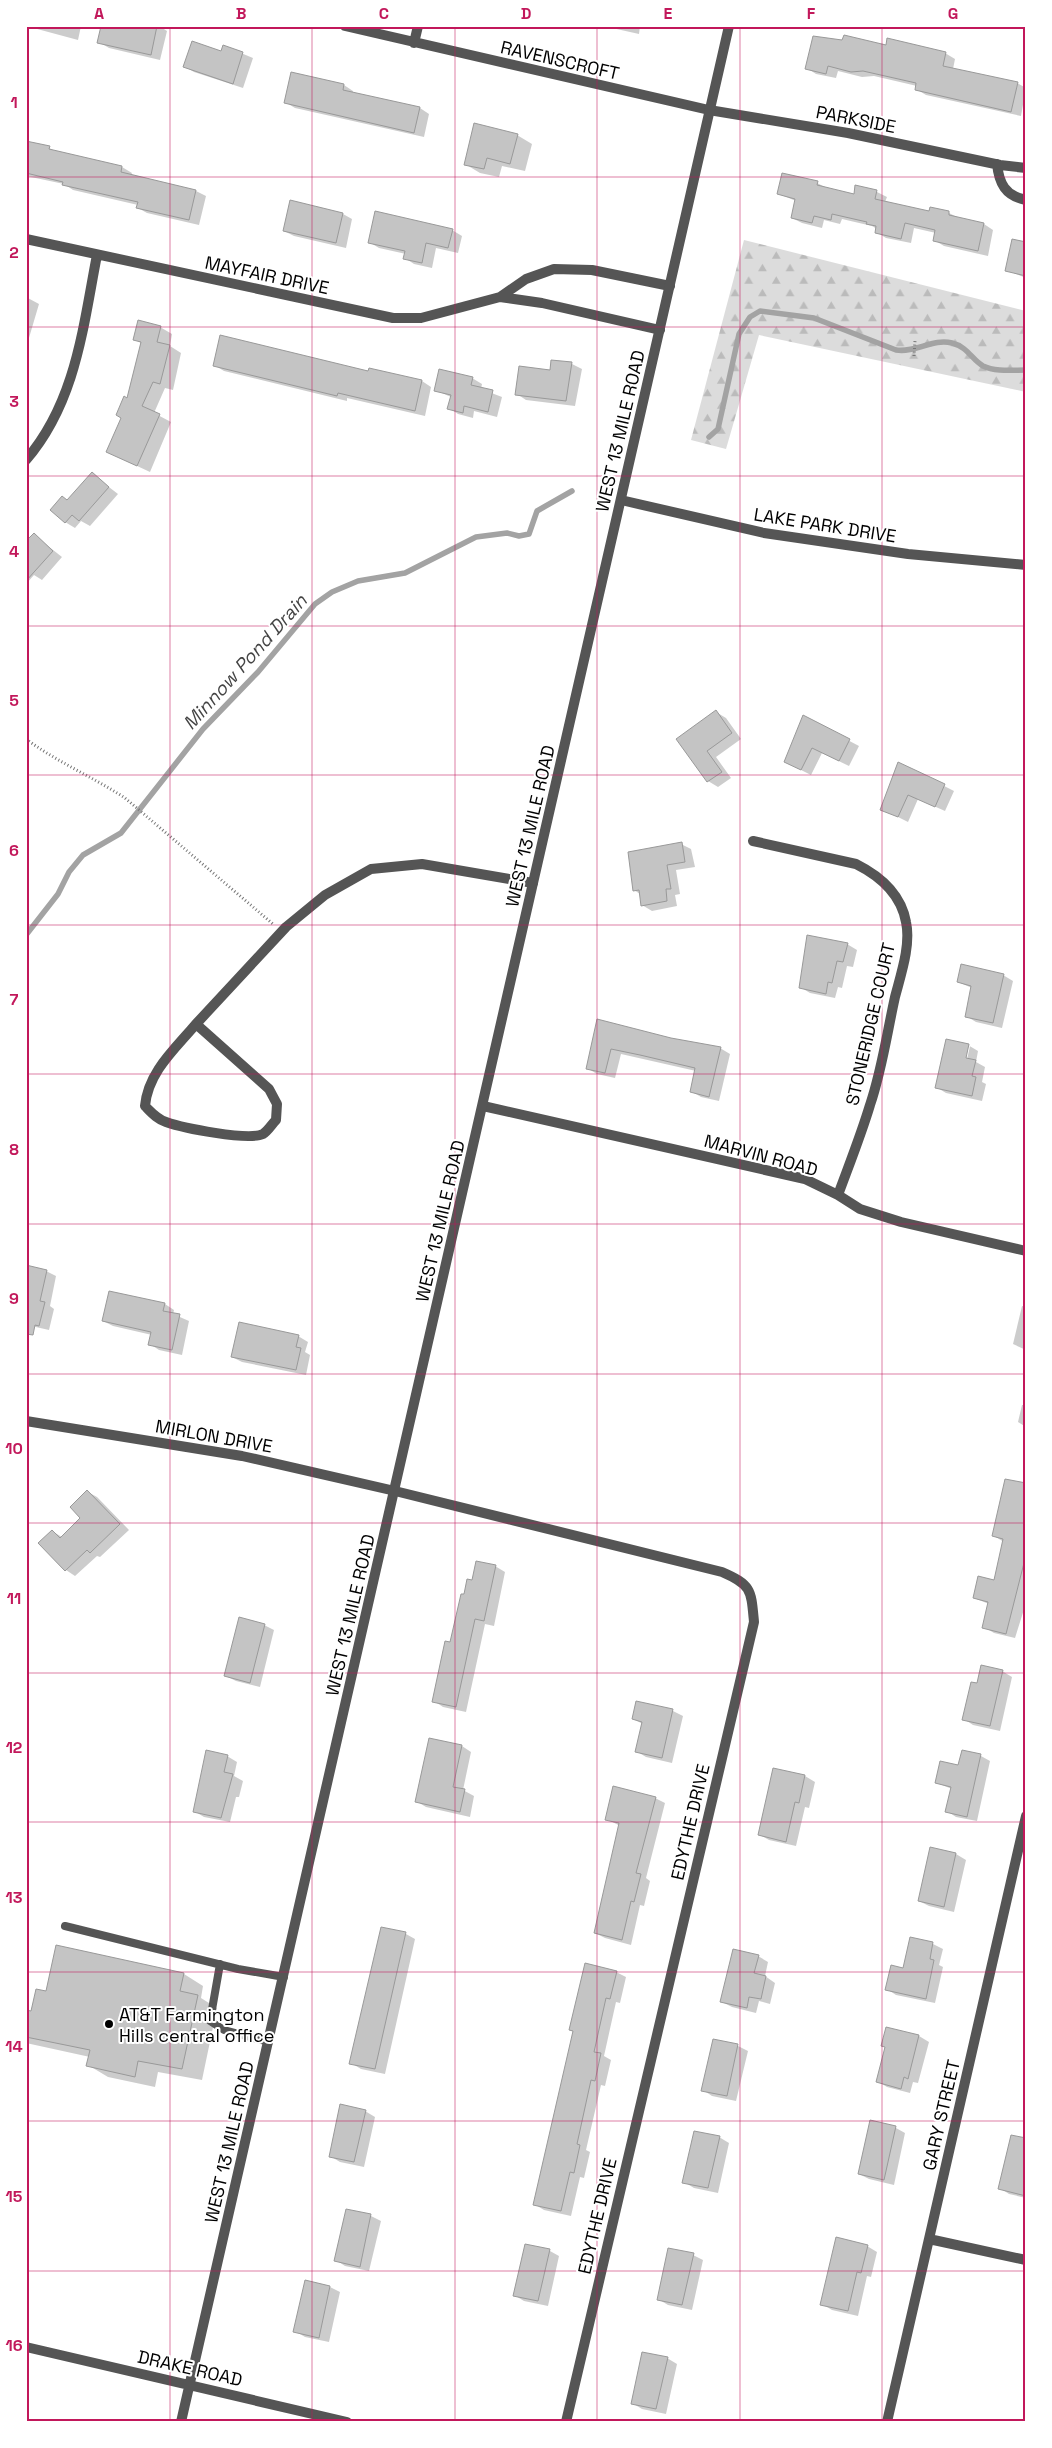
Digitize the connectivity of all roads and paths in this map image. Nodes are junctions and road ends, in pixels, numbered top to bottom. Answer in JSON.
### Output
{"nodes":[{"id":1,"x":345,"y":26,"type":"edge"},
{"id":2,"x":418,"y":26,"type":"edge"},
{"id":3,"x":729,"y":26,"type":"edge"},
{"id":4,"x":414,"y":43,"type":"junction"},
{"id":5,"x":709,"y":110,"type":"junction"},
{"id":6,"x":997,"y":164,"type":"junction"},
{"id":7,"x":1026,"y":168,"type":"edge"},
{"id":8,"x":1026,"y":200,"type":"edge"},
{"id":9,"x":26,"y":239,"type":"edge"},
{"id":10,"x":97,"y":255,"type":"junction"},
{"id":11,"x":670,"y":286,"type":"junction"},
{"id":12,"x":500,"y":297,"type":"junction"},
{"id":13,"x":660,"y":330,"type":"junction"},
{"id":14,"x":915,"y":341,"type":"dead end"},
{"id":15,"x":914,"y":356,"type":"dead end"},
{"id":16,"x":26,"y":460,"type":"edge"},
{"id":17,"x":621,"y":500,"type":"junction"},
{"id":18,"x":1026,"y":565,"type":"edge"},
{"id":19,"x":26,"y":739,"type":"edge"},
{"id":20,"x":753,"y":841,"type":"dead end"},
{"id":21,"x":534,"y":883,"type":"junction"},
{"id":22,"x":282,"y":932,"type":"junction"},
{"id":23,"x":196,"y":1024,"type":"junction"},
{"id":24,"x":483,"y":1106,"type":"junction"},
{"id":25,"x":838,"y":1195,"type":"junction"},
{"id":26,"x":1026,"y":1251,"type":"edge"},
{"id":27,"x":26,"y":1421,"type":"edge"},
{"id":28,"x":395,"y":1490,"type":"junction"},
{"id":29,"x":1026,"y":1816,"type":"edge"},
{"id":30,"x":65,"y":1926,"type":"dead end"},
{"id":31,"x":220,"y":1964,"type":"junction"},
{"id":32,"x":284,"y":1977,"type":"junction"},
{"id":33,"x":269,"y":2042,"type":"junction"},
{"id":34,"x":929,"y":2239,"type":"junction"},
{"id":35,"x":1026,"y":2260,"type":"edge"},
{"id":36,"x":26,"y":2347,"type":"edge"},
{"id":37,"x":189,"y":2384,"type":"junction"},
{"id":38,"x":181,"y":2422,"type":"edge"},
{"id":39,"x":347,"y":2422,"type":"edge"},
{"id":40,"x":566,"y":2422,"type":"edge"},
{"id":41,"x":887,"y":2422,"type":"edge"}],
"edges":[{"from":1,"to":4,"type":"street","name":"RAVENSCROFT"},
{"from":2,"to":4,"type":"street"},
{"from":3,"to":5,"type":"street","name":"WEST 13 MILE ROAD"},
{"from":4,"to":5,"type":"street","name":"RAVENSCROFT"},
{"from":5,"to":6,"type":"street","name":"PARKSIDE"},
{"from":5,"to":11,"type":"street","name":"WEST 13 MILE ROAD"},
{"from":6,"to":7,"type":"street","name":"PARKSIDE"},
{"from":6,"to":8,"type":"street"},
{"from":9,"to":10,"type":"street","name":"MAYFAIR DRIVE"},
{"from":10,"to":12,"type":"street","name":"MAYFAIR DRIVE"},
{"from":10,"to":16,"type":"street"},
{"from":11,"to":12,"type":"street","name":"MAYFAIR DRIVE"},
{"from":11,"to":13,"type":"street","name":"WEST 13 MILE ROAD"},
{"from":12,"to":13,"type":"street","name":"MAYFAIR DRIVE"},
{"from":13,"to":17,"type":"street","name":"WEST 13 MILE ROAD"},
{"from":14,"to":15,"type":"path"},
{"from":17,"to":18,"type":"street","name":"LAKE PARK DRIVE"},
{"from":17,"to":21,"type":"street","name":"WEST 13 MILE ROAD"},
{"from":19,"to":22,"type":"path"},
{"from":20,"to":25,"type":"street","name":"STONERIDGE COURT"},
{"from":21,"to":22,"type":"street"},
{"from":21,"to":24,"type":"street","name":"WEST 13 MILE ROAD"},
{"from":22,"to":23,"type":"street"},
{"from":23,"to":23,"type":"street"},
{"from":24,"to":25,"type":"street","name":"MARVIN ROAD"},
{"from":24,"to":28,"type":"street","name":"WEST 13 MILE ROAD"},
{"from":25,"to":26,"type":"street","name":"MARVIN ROAD"},
{"from":27,"to":28,"type":"street","name":"MIRLON DRIVE"},
{"from":28,"to":32,"type":"street","name":"WEST 13 MILE ROAD"},
{"from":28,"to":40,"type":"street","name":"EDYTHE DRIVE"},
{"from":29,"to":34,"type":"street","name":"GARY STREET"},
{"from":30,"to":31,"type":"lane"},
{"from":31,"to":32,"type":"lane"},
{"from":31,"to":33,"type":"lane"},
{"from":32,"to":33,"type":"street","name":"WEST 13 MILE ROAD"},
{"from":33,"to":37,"type":"street","name":"WEST 13 MILE ROAD"},
{"from":34,"to":35,"type":"street"},
{"from":34,"to":41,"type":"street","name":"GARY STREET"},
{"from":36,"to":37,"type":"street","name":"DRAKE ROAD"},
{"from":37,"to":38,"type":"street","name":"WEST 13 MILE ROAD"},
{"from":37,"to":39,"type":"street","name":"DRAKE ROAD"}]}
